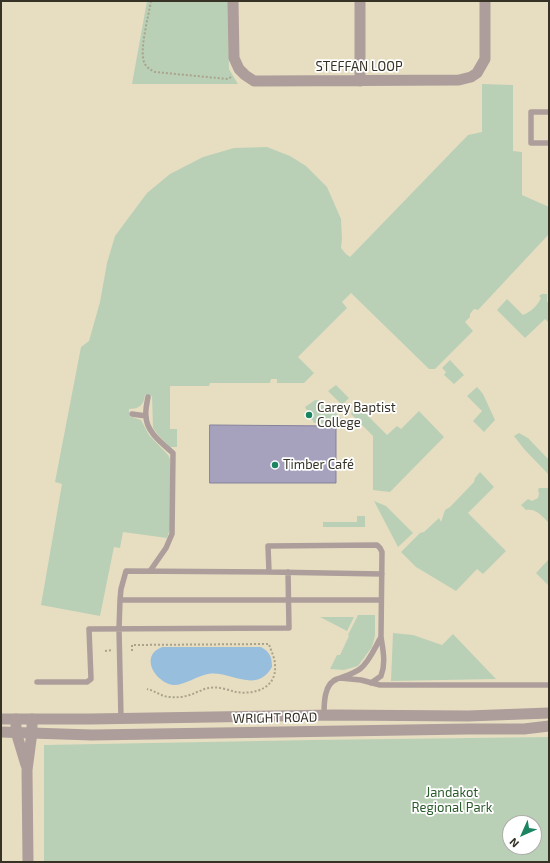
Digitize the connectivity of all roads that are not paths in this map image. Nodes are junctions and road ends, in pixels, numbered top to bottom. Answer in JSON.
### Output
{"nodes":[{"id":1,"x":233,"y":1,"type":"edge"},
{"id":2,"x":360,"y":1,"type":"edge"},
{"id":3,"x":485,"y":1,"type":"edge"},
{"id":4,"x":360,"y":81,"type":"junction"},
{"id":5,"x":549,"y":112,"type":"edge"},
{"id":6,"x":549,"y":143,"type":"edge"},
{"id":7,"x":148,"y":397,"type":"dead end"},
{"id":8,"x":132,"y":414,"type":"dead end"},
{"id":9,"x":146,"y":416,"type":"junction"},
{"id":10,"x":150,"y":571,"type":"junction"},
{"id":11,"x":269,"y":572,"type":"junction"},
{"id":12,"x":288,"y":572,"type":"junction"},
{"id":13,"x":382,"y":574,"type":"junction"},
{"id":14,"x":120,"y":600,"type":"junction"},
{"id":15,"x":288,"y":600,"type":"junction"},
{"id":16,"x":382,"y":600,"type":"junction"},
{"id":17,"x":119,"y":629,"type":"junction"},
{"id":18,"x":381,"y":637,"type":"junction"},
{"id":19,"x":340,"y":678,"type":"junction"},
{"id":20,"x":37,"y":682,"type":"dead end"},
{"id":21,"x":371,"y":683,"type":"junction"},
{"id":22,"x":549,"y":685,"type":"edge"},
{"id":23,"x":549,"y":713,"type":"edge"},
{"id":24,"x":329,"y":715,"type":"junction"},
{"id":25,"x":121,"y":718,"type":"junction"},
{"id":26,"x":1,"y":719,"type":"edge"},
{"id":27,"x":16,"y":719,"type":"junction"},
{"id":28,"x":32,"y":719,"type":"junction"},
{"id":29,"x":549,"y":726,"type":"edge"},
{"id":30,"x":330,"y":731,"type":"junction"},
{"id":31,"x":1,"y":732,"type":"edge"},
{"id":32,"x":16,"y":732,"type":"junction"},
{"id":33,"x":32,"y":732,"type":"junction"},
{"id":34,"x":122,"y":734,"type":"junction"},
{"id":35,"x":27,"y":770,"type":"junction"},
{"id":36,"x":28,"y":862,"type":"edge"}],
"edges":[{"from":1,"to":4,"type":"street","name":"STEFFAN LOOP"},
{"from":2,"to":4,"type":"street"},
{"from":3,"to":4,"type":"street","name":"STEFFAN LOOP"},
{"from":5,"to":6,"type":"lane"},
{"from":7,"to":9,"type":"lane"},
{"from":8,"to":9,"type":"lane"},
{"from":9,"to":10,"type":"lane"},
{"from":10,"to":11,"type":"lane"},
{"from":10,"to":14,"type":"lane"},
{"from":11,"to":12,"type":"lane"},
{"from":11,"to":13,"type":"lane"},
{"from":12,"to":13,"type":"lane"},
{"from":12,"to":15,"type":"lane"},
{"from":13,"to":16,"type":"lane"},
{"from":14,"to":15,"type":"lane"},
{"from":14,"to":17,"type":"lane"},
{"from":15,"to":16,"type":"lane"},
{"from":15,"to":17,"type":"lane"},
{"from":16,"to":18,"type":"lane"},
{"from":17,"to":20,"type":"lane"},
{"from":17,"to":25,"type":"lane"},
{"from":18,"to":19,"type":"lane"},
{"from":18,"to":21,"type":"lane"},
{"from":19,"to":21,"type":"lane"},
{"from":19,"to":24,"type":"lane"},
{"from":21,"to":22,"type":"lane"},
{"from":23,"to":24,"type":"street","name":"WRIGHT ROAD"},
{"from":24,"to":25,"type":"street","name":"WRIGHT ROAD"},
{"from":24,"to":30,"type":"street"},
{"from":25,"to":28,"type":"street","name":"WRIGHT ROAD"},
{"from":25,"to":34,"type":"street"},
{"from":26,"to":27,"type":"street","name":"WRIGHT ROAD"},
{"from":27,"to":28,"type":"street","name":"WRIGHT ROAD"},
{"from":27,"to":32,"type":"street"},
{"from":28,"to":33,"type":"street"},
{"from":29,"to":30,"type":"street","name":"WRIGHT ROAD"},
{"from":30,"to":34,"type":"street","name":"WRIGHT ROAD"},
{"from":31,"to":32,"type":"street","name":"WRIGHT ROAD"},
{"from":32,"to":33,"type":"street","name":"WRIGHT ROAD"},
{"from":32,"to":35,"type":"street"},
{"from":33,"to":34,"type":"street","name":"WRIGHT ROAD"},
{"from":33,"to":35,"type":"street"},
{"from":35,"to":36,"type":"street"}]}
